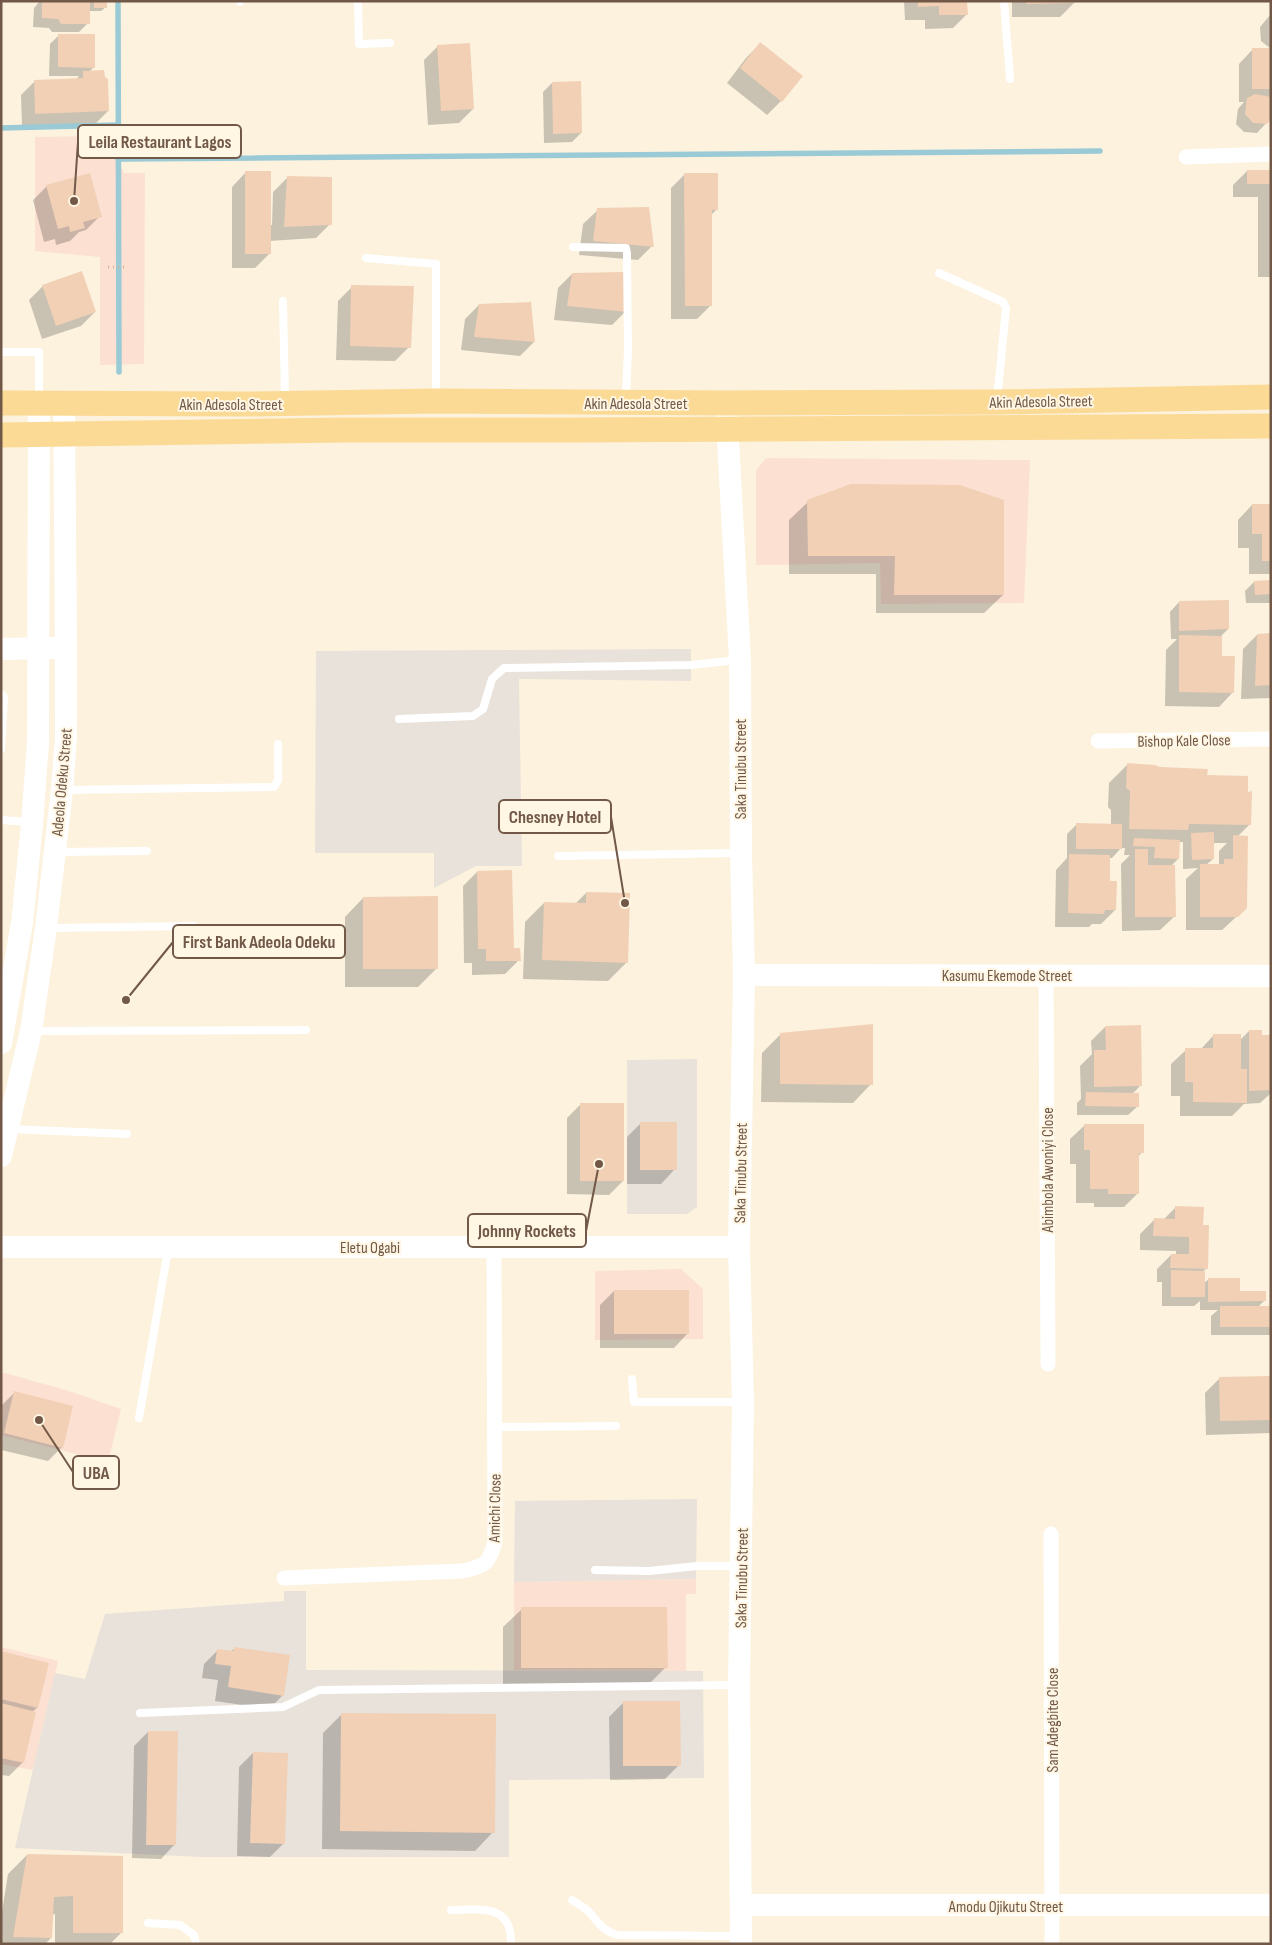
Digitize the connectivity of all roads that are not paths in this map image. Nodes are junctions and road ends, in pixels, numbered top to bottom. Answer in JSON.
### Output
{"nodes":[{"id":1,"x":358,"y":1,"type":"edge"},
{"id":2,"x":1004,"y":1,"type":"edge"},
{"id":3,"x":390,"y":43,"type":"dead end"},
{"id":4,"x":1010,"y":79,"type":"dead end"},
{"id":5,"x":1271,"y":154,"type":"edge"},
{"id":6,"x":1186,"y":157,"type":"dead end"},
{"id":7,"x":572,"y":246,"type":"dead end"},
{"id":8,"x":366,"y":258,"type":"dead end"},
{"id":9,"x":940,"y":273,"type":"dead end"},
{"id":10,"x":284,"y":301,"type":"dead end"},
{"id":11,"x":1,"y":352,"type":"edge"},
{"id":12,"x":1271,"y":397,"type":"edge"},
{"id":13,"x":436,"y":401,"type":"junction"},
{"id":14,"x":997,"y":402,"type":"junction"},
{"id":15,"x":1,"y":403,"type":"edge"},
{"id":16,"x":38,"y":403,"type":"junction"},
{"id":17,"x":64,"y":403,"type":"junction"},
{"id":18,"x":626,"y":403,"type":"junction"},
{"id":19,"x":285,"y":404,"type":"junction"},
{"id":20,"x":726,"y":404,"type":"junction"},
{"id":21,"x":1271,"y":426,"type":"edge"},
{"id":22,"x":726,"y":430,"type":"junction"},
{"id":23,"x":1,"y":434,"type":"edge"},
{"id":24,"x":38,"y":435,"type":"junction"},
{"id":25,"x":64,"y":435,"type":"junction"},
{"id":26,"x":39,"y":648,"type":"junction"},
{"id":27,"x":66,"y":648,"type":"junction"},
{"id":28,"x":1,"y":649,"type":"edge"},
{"id":29,"x":740,"y":660,"type":"junction"},
{"id":30,"x":1,"y":694,"type":"edge"},
{"id":31,"x":399,"y":719,"type":"dead end"},
{"id":32,"x":1271,"y":739,"type":"edge"},
{"id":33,"x":1098,"y":741,"type":"dead end"},
{"id":34,"x":278,"y":744,"type":"dead end"},
{"id":35,"x":1,"y":749,"type":"edge"},
{"id":36,"x":62,"y":790,"type":"junction"},
{"id":37,"x":1,"y":820,"type":"edge"},
{"id":38,"x":32,"y":822,"type":"junction"},
{"id":39,"x":146,"y":851,"type":"dead end"},
{"id":40,"x":54,"y":852,"type":"junction"},
{"id":41,"x":741,"y":852,"type":"junction"},
{"id":42,"x":558,"y":856,"type":"dead end"},
{"id":43,"x":194,"y":926,"type":"dead end"},
{"id":44,"x":46,"y":928,"type":"junction"},
{"id":45,"x":744,"y":975,"type":"junction"},
{"id":46,"x":1046,"y":975,"type":"junction"},
{"id":47,"x":1271,"y":976,"type":"edge"},
{"id":48,"x":306,"y":1030,"type":"dead end"},
{"id":49,"x":31,"y":1031,"type":"junction"},
{"id":50,"x":1,"y":1044,"type":"edge"},
{"id":51,"x":8,"y":1129,"type":"junction"},
{"id":52,"x":128,"y":1134,"type":"dead end"},
{"id":53,"x":1,"y":1156,"type":"edge"},
{"id":54,"x":1,"y":1247,"type":"edge"},
{"id":55,"x":168,"y":1247,"type":"junction"},
{"id":56,"x":494,"y":1247,"type":"junction"},
{"id":57,"x":739,"y":1247,"type":"junction"},
{"id":58,"x":1048,"y":1364,"type":"dead end"},
{"id":59,"x":632,"y":1379,"type":"dead end"},
{"id":60,"x":743,"y":1402,"type":"junction"},
{"id":61,"x":139,"y":1418,"type":"dead end"},
{"id":62,"x":616,"y":1426,"type":"dead end"},
{"id":63,"x":495,"y":1427,"type":"junction"},
{"id":64,"x":1051,"y":1534,"type":"dead end"},
{"id":65,"x":741,"y":1566,"type":"junction"},
{"id":66,"x":595,"y":1570,"type":"dead end"},
{"id":67,"x":284,"y":1578,"type":"dead end"},
{"id":68,"x":739,"y":1686,"type":"junction"},
{"id":69,"x":140,"y":1713,"type":"dead end"},
{"id":70,"x":572,"y":1900,"type":"dead end"},
{"id":71,"x":742,"y":1905,"type":"junction"},
{"id":72,"x":1271,"y":1905,"type":"edge"},
{"id":73,"x":1052,"y":1906,"type":"junction"},
{"id":74,"x":450,"y":1910,"type":"dead end"},
{"id":75,"x":148,"y":1922,"type":"dead end"},
{"id":76,"x":741,"y":1940,"type":"edge"},
{"id":77,"x":196,"y":1944,"type":"edge"},
{"id":78,"x":511,"y":1944,"type":"edge"},
{"id":79,"x":1052,"y":1944,"type":"edge"}],
"edges":[{"from":1,"to":3,"type":"lane"},
{"from":2,"to":4,"type":"lane"},
{"from":5,"to":6,"type":"street"},
{"from":7,"to":18,"type":"lane"},
{"from":8,"to":13,"type":"lane"},
{"from":9,"to":14,"type":"lane"},
{"from":10,"to":19,"type":"lane"},
{"from":11,"to":16,"type":"lane"},
{"from":12,"to":14,"type":"main road","name":"Akin Adesola Street"},
{"from":13,"to":18,"type":"main road","name":"Akin Adesola Street"},
{"from":13,"to":19,"type":"main road","name":"Akin Adesola Street"},
{"from":14,"to":20,"type":"main road","name":"Akin Adesola Street"},
{"from":15,"to":16,"type":"main road","name":"Akin Adesola Street"},
{"from":16,"to":17,"type":"main road","name":"Akin Adesola Street"},
{"from":16,"to":24,"type":"street","name":"Adeola Odeku Street"},
{"from":17,"to":19,"type":"main road","name":"Akin Adesola Street"},
{"from":17,"to":25,"type":"street","name":"Adeola Odeku Street"},
{"from":18,"to":20,"type":"main road","name":"Akin Adesola Street"},
{"from":20,"to":22,"type":"street","name":"Saka Tinubu Street"},
{"from":21,"to":22,"type":"main road","name":"Akin Adesola Street"},
{"from":22,"to":25,"type":"main road","name":"Akin Adesola Street"},
{"from":22,"to":29,"type":"street","name":"Saka Tinubu Street"},
{"from":23,"to":24,"type":"main road","name":"Akin Adesola Street"},
{"from":24,"to":25,"type":"main road","name":"Akin Adesola Street"},
{"from":24,"to":26,"type":"street","name":"Adeola Odeku Street"},
{"from":25,"to":27,"type":"street","name":"Adeola Odeku Street"},
{"from":26,"to":27,"type":"street"},
{"from":26,"to":28,"type":"street"},
{"from":26,"to":38,"type":"street","name":"Adeola Odeku Street"},
{"from":27,"to":36,"type":"street","name":"Adeola Odeku Street"},
{"from":29,"to":31,"type":"lane"},
{"from":29,"to":41,"type":"street","name":"Saka Tinubu Street"},
{"from":30,"to":35,"type":"lane"},
{"from":32,"to":33,"type":"street","name":"Bishop Kale Close"},
{"from":34,"to":36,"type":"lane"},
{"from":36,"to":40,"type":"street","name":"Adeola Odeku Street"},
{"from":37,"to":38,"type":"lane"},
{"from":38,"to":50,"type":"street","name":"Adeola Odeku Street"},
{"from":39,"to":40,"type":"lane"},
{"from":40,"to":44,"type":"street","name":"Adeola Odeku Street"},
{"from":41,"to":42,"type":"lane"},
{"from":41,"to":45,"type":"street","name":"Saka Tinubu Street"},
{"from":43,"to":44,"type":"lane"},
{"from":44,"to":49,"type":"street","name":"Adeola Odeku Street"},
{"from":45,"to":46,"type":"street","name":"Kasumu Ekemode Street"},
{"from":45,"to":57,"type":"street","name":"Saka Tinubu Street"},
{"from":46,"to":47,"type":"street","name":"Kasumu Ekemode Street"},
{"from":46,"to":58,"type":"street","name":"Abimbola Awoniyi Close"},
{"from":48,"to":49,"type":"lane"},
{"from":49,"to":51,"type":"street","name":"Adeola Odeku Street"},
{"from":51,"to":52,"type":"lane"},
{"from":51,"to":53,"type":"street","name":"Adeola Odeku Street"},
{"from":54,"to":55,"type":"street","name":"Eletu Ogabi"},
{"from":55,"to":56,"type":"street","name":"Eletu Ogabi"},
{"from":55,"to":61,"type":"lane"},
{"from":56,"to":57,"type":"street","name":"Eletu Ogabi"},
{"from":56,"to":63,"type":"street","name":"Amichi Close"},
{"from":57,"to":60,"type":"street","name":"Saka Tinubu Street"},
{"from":59,"to":60,"type":"lane"},
{"from":60,"to":65,"type":"street","name":"Saka Tinubu Street"},
{"from":62,"to":63,"type":"lane"},
{"from":63,"to":67,"type":"street","name":"Amichi Close"},
{"from":64,"to":73,"type":"street","name":"Sam Adegbite Close"},
{"from":65,"to":66,"type":"lane"},
{"from":65,"to":68,"type":"street","name":"Saka Tinubu Street"},
{"from":68,"to":69,"type":"lane"},
{"from":68,"to":71,"type":"street","name":"Saka Tinubu Street"},
{"from":70,"to":76,"type":"lane"},
{"from":71,"to":73,"type":"street","name":"Amodu Ojikutu Street"},
{"from":71,"to":76,"type":"street","name":"Saka Tinubu Street"},
{"from":72,"to":73,"type":"street","name":"Amodu Ojikutu Street"},
{"from":73,"to":79,"type":"street","name":"Sam Adegbite Close"},
{"from":74,"to":78,"type":"lane"},
{"from":75,"to":77,"type":"lane"}]}
